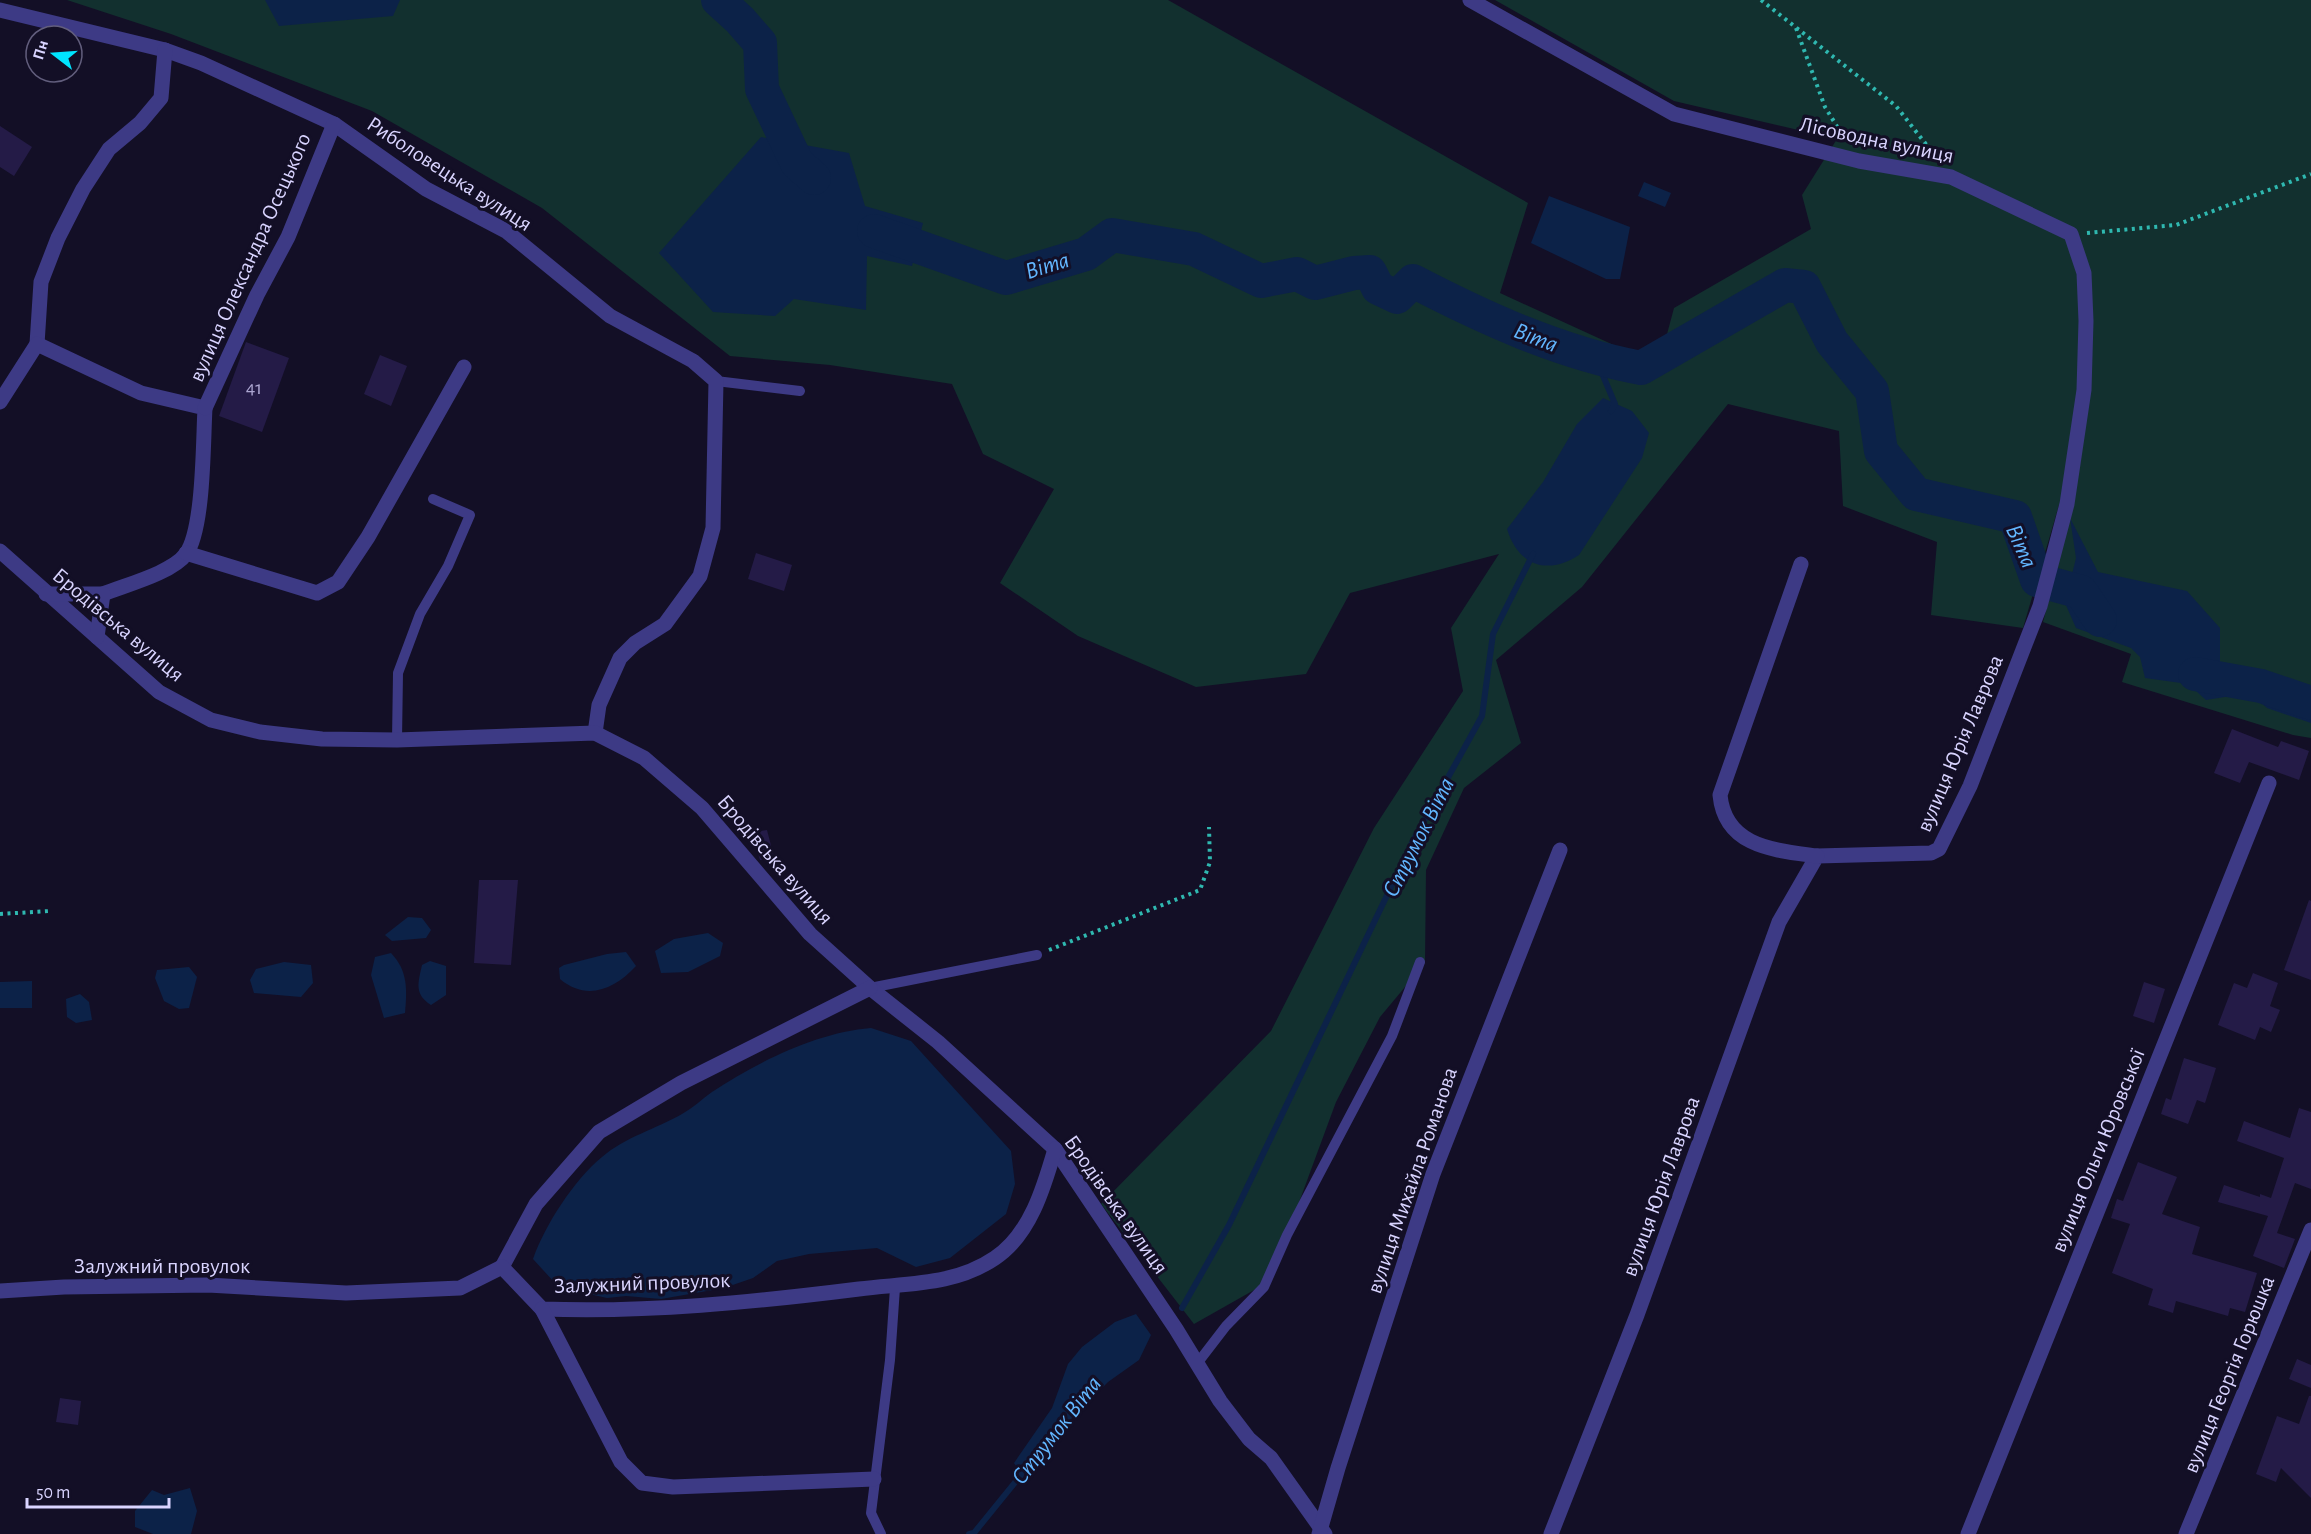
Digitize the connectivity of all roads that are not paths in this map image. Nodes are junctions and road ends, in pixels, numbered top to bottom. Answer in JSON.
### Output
{"nodes":[{"id":1,"x":1470,"y":0,"type":"edge"},
{"id":2,"x":0,"y":10,"type":"edge"},
{"id":3,"x":165,"y":50,"type":"junction"},
{"id":4,"x":334,"y":124,"type":"junction"},
{"id":5,"x":37,"y":344,"type":"junction"},
{"id":6,"x":464,"y":367,"type":"dead end"},
{"id":7,"x":716,"y":381,"type":"junction"},
{"id":8,"x":800,"y":392,"type":"dead end"},
{"id":9,"x":0,"y":402,"type":"edge"},
{"id":10,"x":205,"y":408,"type":"junction"},
{"id":11,"x":433,"y":499,"type":"dead end"},
{"id":12,"x":0,"y":551,"type":"edge"},
{"id":13,"x":186,"y":554,"type":"junction"},
{"id":14,"x":1801,"y":564,"type":"dead end"},
{"id":15,"x":46,"y":594,"type":"junction"},
{"id":16,"x":103,"y":594,"type":"junction"},
{"id":17,"x":2040,"y":606,"type":"joint"},
{"id":18,"x":97,"y":637,"type":"junction"},
{"id":19,"x":595,"y":733,"type":"junction"},
{"id":20,"x":397,"y":740,"type":"junction"},
{"id":21,"x":2269,"y":783,"type":"dead end"},
{"id":22,"x":1560,"y":850,"type":"dead end"},
{"id":23,"x":1817,"y":856,"type":"junction"},
{"id":24,"x":1037,"y":955,"type":"road end"},
{"id":25,"x":1420,"y":962,"type":"dead end"},
{"id":26,"x":870,"y":988,"type":"junction"},
{"id":27,"x":1054,"y":1149,"type":"junction"},
{"id":28,"x":2311,"y":1230,"type":"edge"},
{"id":29,"x":501,"y":1267,"type":"junction"},
{"id":30,"x":895,"y":1288,"type":"junction"},
{"id":31,"x":0,"y":1291,"type":"edge"},
{"id":32,"x":542,"y":1309,"type":"junction"},
{"id":33,"x":1196,"y":1365,"type":"junction"},
{"id":34,"x":874,"y":1479,"type":"junction"},
{"id":35,"x":1322,"y":1533,"type":"edge"},
{"id":36,"x":881,"y":1534,"type":"edge"},
{"id":37,"x":1551,"y":1534,"type":"edge"},
{"id":38,"x":1968,"y":1534,"type":"edge"},
{"id":39,"x":2186,"y":1534,"type":"edge"}],
"edges":[{"from":1,"to":17,"type":"street","name":"Лісоводна вулиця"},
{"from":2,"to":3,"type":"street","name":"Риболовецька вулиця"},
{"from":3,"to":4,"type":"street","name":"Риболовецька вулиця"},
{"from":3,"to":5,"type":"street"},
{"from":4,"to":7,"type":"street","name":"Риболовецька вулиця"},
{"from":4,"to":10,"type":"street","name":"вулиця Олександра Осецького"},
{"from":5,"to":9,"type":"street"},
{"from":5,"to":10,"type":"street","name":"вулиця Олександра Осецького"},
{"from":6,"to":13,"type":"street"},
{"from":7,"to":8,"type":"lane"},
{"from":7,"to":19,"type":"street"},
{"from":10,"to":13,"type":"street","name":"вулиця Олександра Осецького"},
{"from":11,"to":20,"type":"lane"},
{"from":12,"to":15,"type":"street","name":"Бродівська вулиця"},
{"from":13,"to":16,"type":"street"},
{"from":14,"to":23,"type":"street","name":"вулиця Юрія Лаврова"},
{"from":15,"to":16,"type":"street"},
{"from":15,"to":18,"type":"street","name":"Бродівська вулиця"},
{"from":16,"to":18,"type":"street"},
{"from":17,"to":23,"type":"street","name":"вулиця Юрія Лаврова"},
{"from":18,"to":20,"type":"street","name":"Бродівська вулиця"},
{"from":19,"to":20,"type":"street","name":"Бродівська вулиця"},
{"from":19,"to":26,"type":"street","name":"Бродівська вулиця"},
{"from":21,"to":38,"type":"street","name":"вулиця Ольги Юровської"},
{"from":22,"to":35,"type":"street","name":"вулиця Михайла Романова"},
{"from":23,"to":37,"type":"street","name":"вулиця Юрія Лаврова"},
{"from":24,"to":26,"type":"lane"},
{"from":25,"to":33,"type":"lane"},
{"from":26,"to":27,"type":"street","name":"Бродівська вулиця"},
{"from":26,"to":29,"type":"street"},
{"from":27,"to":30,"type":"street","name":"Залужний провулок"},
{"from":27,"to":33,"type":"street","name":"Бродівська вулиця"},
{"from":28,"to":39,"type":"street","name":"вулиця Георгія Горюшка"},
{"from":29,"to":31,"type":"street","name":"Залужний провулок"},
{"from":29,"to":32,"type":"street","name":"Залужний провулок"},
{"from":30,"to":32,"type":"street","name":"Залужний провулок"},
{"from":30,"to":34,"type":"lane"},
{"from":32,"to":34,"type":"street"},
{"from":33,"to":35,"type":"street","name":"Бродівська вулиця"},
{"from":34,"to":36,"type":"lane"}]}
